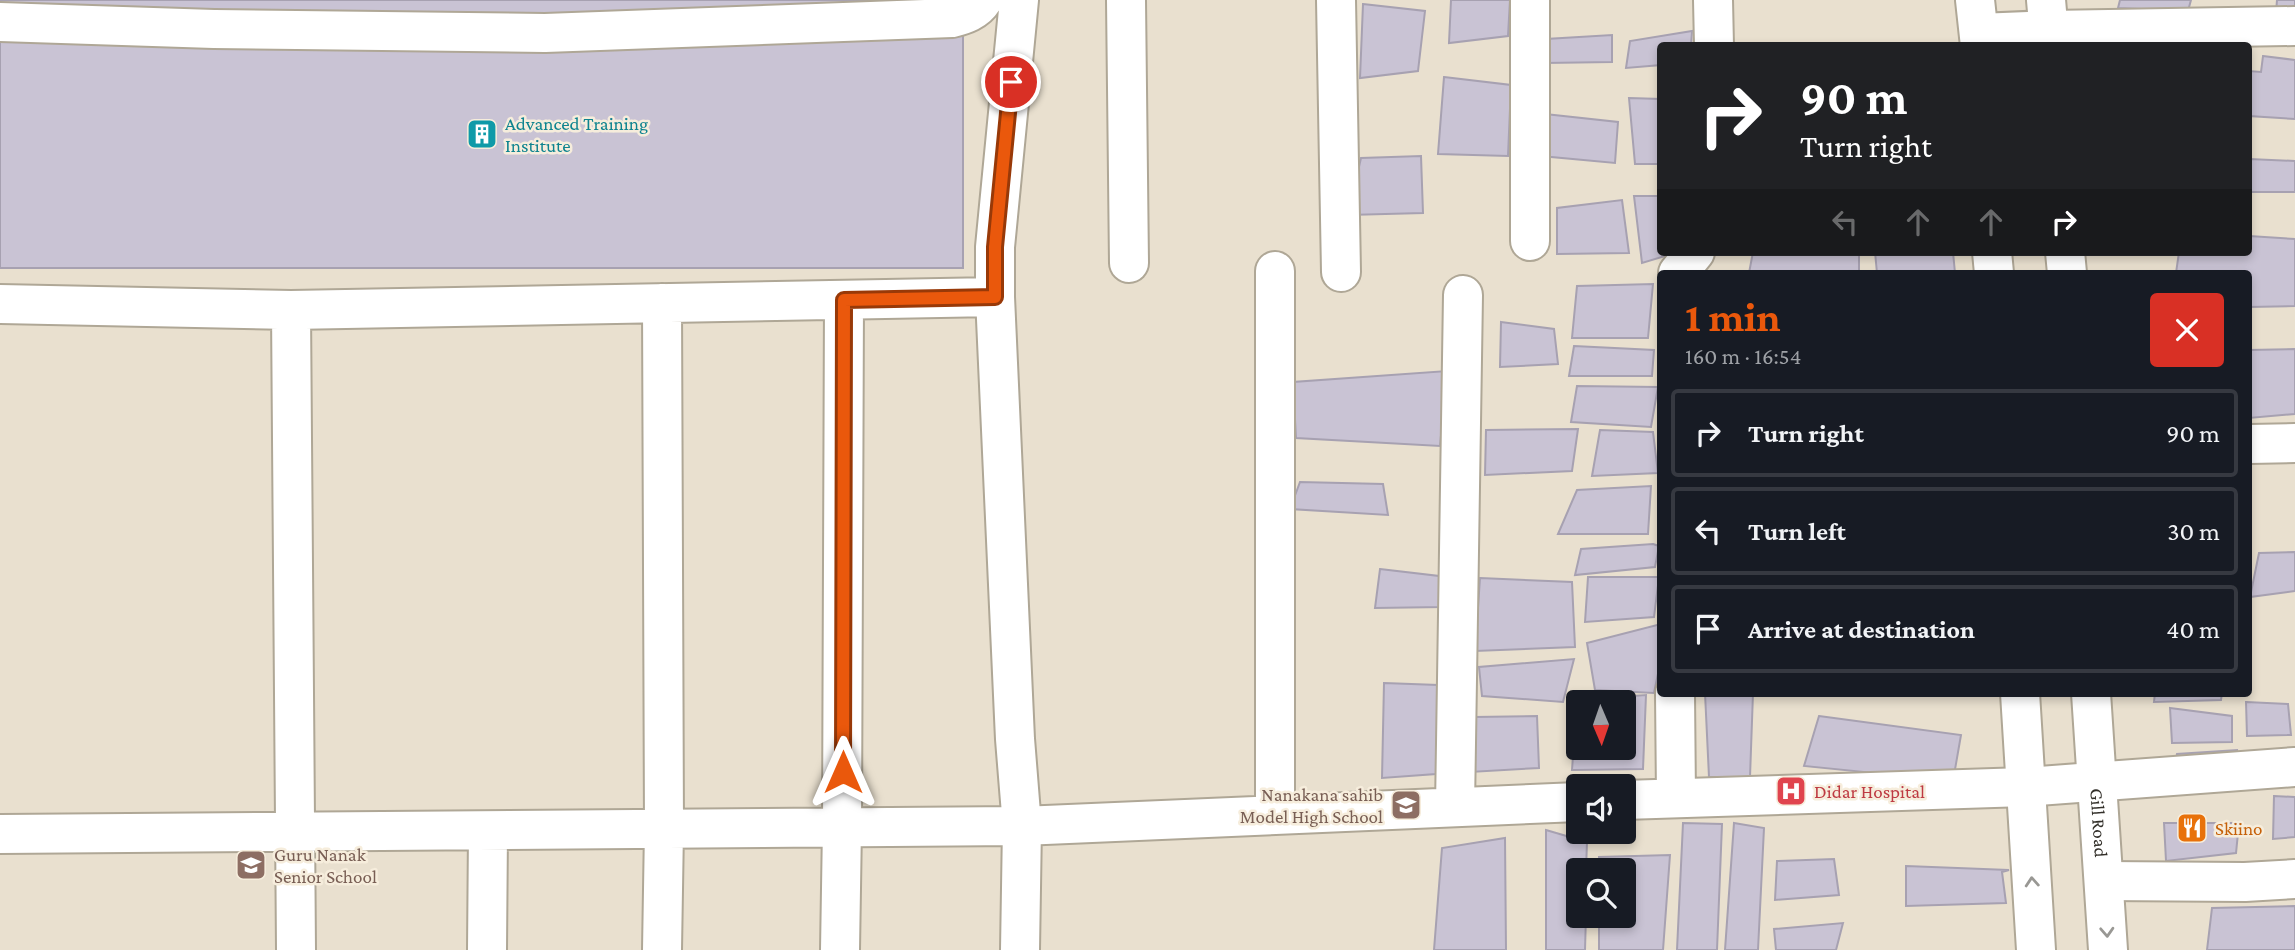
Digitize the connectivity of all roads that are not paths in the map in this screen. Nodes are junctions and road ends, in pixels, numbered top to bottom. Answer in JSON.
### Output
{"nodes":[{"id":1,"x":983,"y":0,"type":"edge"},
{"id":2,"x":1019,"y":0,"type":"edge"},
{"id":3,"x":1126,"y":0,"type":"edge"},
{"id":4,"x":1336,"y":0,"type":"edge"},
{"id":5,"x":1530,"y":0,"type":"edge"},
{"id":6,"x":1713,"y":0,"type":"edge"},
{"id":7,"x":0,"y":22,"type":"edge"},
{"id":8,"x":2048,"y":25,"type":"edge"},
{"id":9,"x":1978,"y":26,"type":"edge"},
{"id":10,"x":2295,"y":26,"type":"edge"},
{"id":11,"x":1714,"y":42,"type":"edge"},
{"id":12,"x":1530,"y":242,"type":"dead end"},
{"id":13,"x":1692,"y":256,"type":"edge"},
{"id":14,"x":1129,"y":263,"type":"dead end"},
{"id":15,"x":1680,"y":270,"type":"edge"},
{"id":16,"x":1275,"y":271,"type":"dead end"},
{"id":17,"x":1341,"y":272,"type":"dead end"},
{"id":18,"x":1463,"y":295,"type":"dead end"},
{"id":19,"x":995,"y":297,"type":"junction"},
{"id":20,"x":844,"y":300,"type":"junction"},
{"id":21,"x":662,"y":303,"type":"junction"},
{"id":22,"x":0,"y":304,"type":"edge"},
{"id":23,"x":291,"y":310,"type":"junction"},
{"id":24,"x":2295,"y":443,"type":"edge"},
{"id":25,"x":2252,"y":444,"type":"edge"},
{"id":26,"x":1675,"y":697,"type":"edge"},
{"id":27,"x":2020,"y":697,"type":"edge"},
{"id":28,"x":2091,"y":697,"type":"edge"},
{"id":29,"x":2295,"y":767,"type":"edge"},
{"id":30,"x":2095,"y":780,"type":"junction"},
{"id":31,"x":2025,"y":787,"type":"junction"},
{"id":32,"x":1676,"y":798,"type":"junction"},
{"id":33,"x":1636,"y":800,"type":"edge"},
{"id":34,"x":1566,"y":802,"type":"edge"},
{"id":35,"x":1455,"y":807,"type":"junction"},
{"id":36,"x":1275,"y":815,"type":"junction"},
{"id":37,"x":1021,"y":826,"type":"junction"},
{"id":38,"x":842,"y":827,"type":"junction"},
{"id":39,"x":664,"y":829,"type":"junction"},
{"id":40,"x":488,"y":831,"type":"junction"},
{"id":41,"x":296,"y":832,"type":"junction"},
{"id":42,"x":0,"y":834,"type":"edge"},
{"id":43,"x":2295,"y":879,"type":"edge"},
{"id":44,"x":2104,"y":881,"type":"junction"},
{"id":45,"x":296,"y":950,"type":"edge"},
{"id":46,"x":487,"y":950,"type":"edge"},
{"id":47,"x":662,"y":950,"type":"edge"},
{"id":48,"x":840,"y":950,"type":"edge"},
{"id":49,"x":1020,"y":950,"type":"edge"},
{"id":50,"x":2036,"y":950,"type":"edge"},
{"id":51,"x":2108,"y":950,"type":"edge"}],
"edges":[{"from":1,"to":7,"type":"street"},
{"from":2,"to":19,"type":"street"},
{"from":3,"to":14,"type":"street"},
{"from":4,"to":17,"type":"street"},
{"from":5,"to":12,"type":"street"},
{"from":6,"to":11,"type":"street"},
{"from":8,"to":9,"type":"street"},
{"from":8,"to":10,"type":"street"},
{"from":13,"to":15,"type":"street"},
{"from":16,"to":36,"type":"street"},
{"from":18,"to":35,"type":"street"},
{"from":19,"to":20,"type":"street"},
{"from":19,"to":37,"type":"street"},
{"from":20,"to":21,"type":"street"},
{"from":20,"to":38,"type":"street"},
{"from":21,"to":23,"type":"street"},
{"from":21,"to":39,"type":"street"},
{"from":22,"to":23,"type":"street"},
{"from":23,"to":41,"type":"street"},
{"from":24,"to":25,"type":"street"},
{"from":26,"to":32,"type":"street"},
{"from":27,"to":31,"type":"street"},
{"from":28,"to":30,"type":"street","name":"Gill Road"},
{"from":29,"to":30,"type":"street"},
{"from":30,"to":31,"type":"street"},
{"from":30,"to":44,"type":"street","name":"Gill Road"},
{"from":31,"to":32,"type":"street"},
{"from":50,"to":31,"type":"street","one_way":true},
{"from":32,"to":33,"type":"street"},
{"from":34,"to":35,"type":"street"},
{"from":35,"to":36,"type":"street"},
{"from":36,"to":37,"type":"street"},
{"from":37,"to":38,"type":"street"},
{"from":37,"to":49,"type":"street"},
{"from":38,"to":39,"type":"street"},
{"from":38,"to":48,"type":"street"},
{"from":39,"to":40,"type":"street"},
{"from":39,"to":47,"type":"street"},
{"from":40,"to":41,"type":"street"},
{"from":40,"to":46,"type":"street"},
{"from":41,"to":42,"type":"street"},
{"from":41,"to":45,"type":"street"},
{"from":43,"to":44,"type":"street"},
{"from":44,"to":51,"type":"street","name":"Gill Road","one_way":true}]}
